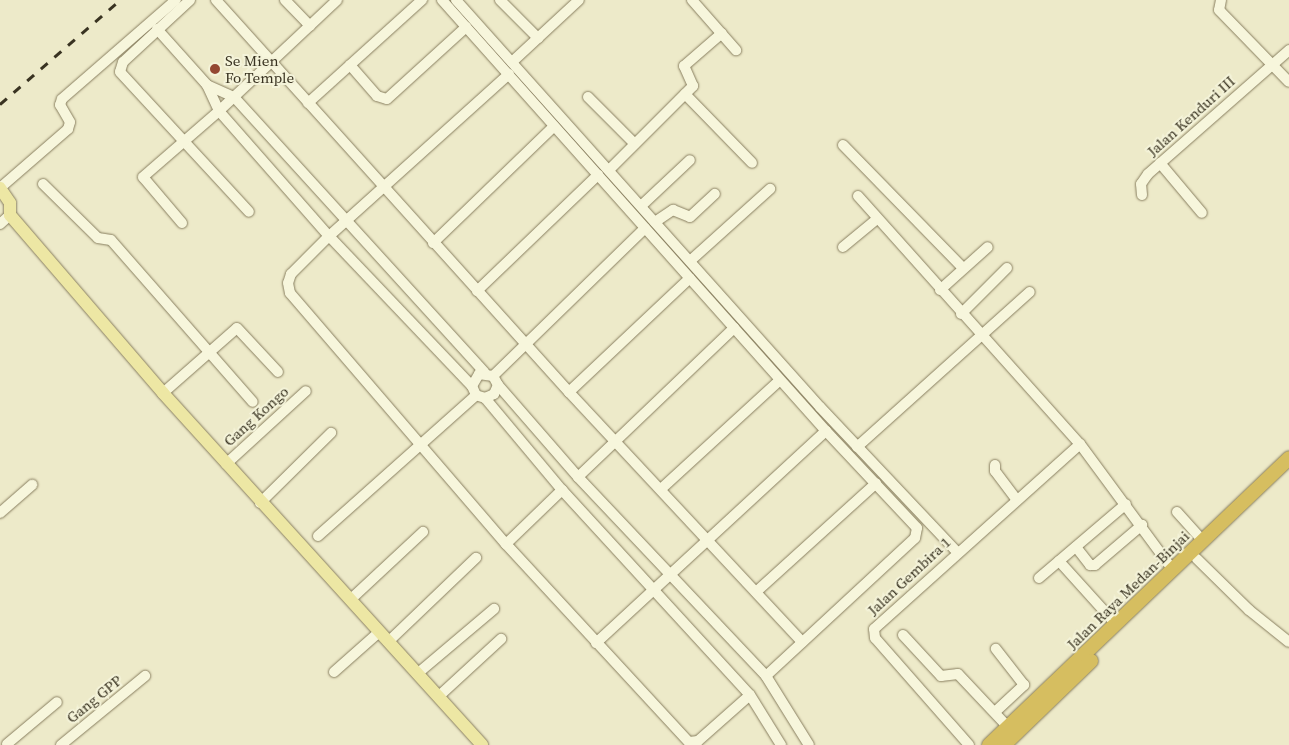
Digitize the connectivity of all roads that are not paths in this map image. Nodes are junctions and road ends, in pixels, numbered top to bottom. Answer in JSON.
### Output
{"nodes":[{"id":1,"x":176,"y":0,"type":"edge"},
{"id":2,"x":190,"y":0,"type":"edge"},
{"id":3,"x":216,"y":0,"type":"edge"},
{"id":4,"x":285,"y":0,"type":"edge"},
{"id":5,"x":337,"y":0,"type":"edge"},
{"id":6,"x":422,"y":0,"type":"edge"},
{"id":7,"x":442,"y":0,"type":"edge"},
{"id":8,"x":456,"y":0,"type":"edge"},
{"id":9,"x":500,"y":0,"type":"edge"},
{"id":10,"x":692,"y":0,"type":"edge"},
{"id":11,"x":1221,"y":0,"type":"edge"},
{"id":12,"x":575,"y":1,"type":"edge"},
{"id":13,"x":310,"y":26,"type":"junction"},
{"id":14,"x":466,"y":27,"type":"junction"},
{"id":15,"x":157,"y":29,"type":"junction"},
{"id":16,"x":722,"y":33,"type":"junction"},
{"id":17,"x":538,"y":38,"type":"junction"},
{"id":18,"x":736,"y":50,"type":"dead end"},
{"id":19,"x":1289,"y":50,"type":"edge"},
{"id":20,"x":272,"y":62,"type":"junction"},
{"id":21,"x":512,"y":62,"type":"junction"},
{"id":22,"x":1272,"y":64,"type":"junction"},
{"id":23,"x":350,"y":65,"type":"junction"},
{"id":24,"x":509,"y":74,"type":"junction"},
{"id":25,"x":1289,"y":82,"type":"edge"},
{"id":26,"x":207,"y":85,"type":"junction"},
{"id":27,"x":686,"y":94,"type":"junction"},
{"id":28,"x":234,"y":97,"type":"junction"},
{"id":29,"x":588,"y":97,"type":"dead end"},
{"id":30,"x":308,"y":103,"type":"junction"},
{"id":31,"x":219,"y":111,"type":"junction"},
{"id":32,"x":554,"y":126,"type":"junction"},
{"id":33,"x":184,"y":141,"type":"junction"},
{"id":34,"x":635,"y":144,"type":"junction"},
{"id":35,"x":843,"y":145,"type":"dead end"},
{"id":36,"x":690,"y":160,"type":"dead end"},
{"id":37,"x":752,"y":163,"type":"dead end"},
{"id":38,"x":1160,"y":163,"type":"junction"},
{"id":39,"x":609,"y":170,"type":"junction"},
{"id":40,"x":598,"y":175,"type":"junction"},
{"id":41,"x":43,"y":184,"type":"dead end"},
{"id":42,"x":383,"y":187,"type":"junction"},
{"id":43,"x":0,"y":188,"type":"edge"},
{"id":44,"x":770,"y":189,"type":"dead end"},
{"id":45,"x":715,"y":194,"type":"dead end"},
{"id":46,"x":1142,"y":195,"type":"dead end"},
{"id":47,"x":858,"y":196,"type":"dead end"},
{"id":48,"x":641,"y":206,"type":"junction"},
{"id":49,"x":249,"y":212,"type":"dead end"},
{"id":50,"x":1202,"y":213,"type":"dead end"},
{"id":51,"x":10,"y":215,"type":"junction"},
{"id":52,"x":877,"y":219,"type":"junction"},
{"id":53,"x":345,"y":221,"type":"junction"},
{"id":54,"x":655,"y":222,"type":"junction"},
{"id":55,"x":182,"y":223,"type":"dead end"},
{"id":56,"x":0,"y":224,"type":"edge"},
{"id":57,"x":645,"y":228,"type":"junction"},
{"id":58,"x":329,"y":236,"type":"junction"},
{"id":59,"x":434,"y":243,"type":"junction"},
{"id":60,"x":843,"y":247,"type":"dead end"},
{"id":61,"x":988,"y":247,"type":"dead end"},
{"id":62,"x":690,"y":261,"type":"junction"},
{"id":63,"x":962,"y":267,"type":"junction"},
{"id":64,"x":1007,"y":268,"type":"dead end"},
{"id":65,"x":690,"y":278,"type":"junction"},
{"id":66,"x":940,"y":290,"type":"junction"},
{"id":67,"x":477,"y":291,"type":"junction"},
{"id":68,"x":1030,"y":292,"type":"dead end"},
{"id":69,"x":962,"y":314,"type":"junction"},
{"id":70,"x":734,"y":328,"type":"junction"},
{"id":71,"x":981,"y":335,"type":"junction"},
{"id":72,"x":526,"y":345,"type":"junction"},
{"id":73,"x":208,"y":351,"type":"junction"},
{"id":74,"x":278,"y":372,"type":"dead end"},
{"id":75,"x":492,"y":378,"type":"junction"},
{"id":76,"x":780,"y":380,"type":"junction"},
{"id":77,"x":306,"y":391,"type":"dead end"},
{"id":78,"x":569,"y":392,"type":"junction"},
{"id":79,"x":163,"y":393,"type":"junction"},
{"id":80,"x":478,"y":393,"type":"junction"},
{"id":81,"x":253,"y":402,"type":"dead end"},
{"id":82,"x":826,"y":432,"type":"junction"},
{"id":83,"x":330,"y":433,"type":"dead end"},
{"id":84,"x":616,"y":442,"type":"junction"},
{"id":85,"x":1080,"y":444,"type":"junction"},
{"id":86,"x":421,"y":446,"type":"junction"},
{"id":87,"x":857,"y":447,"type":"junction"},
{"id":88,"x":1289,"y":458,"type":"edge"},
{"id":89,"x":226,"y":464,"type":"junction"},
{"id":90,"x":995,"y":465,"type":"dead end"},
{"id":91,"x":1289,"y":470,"type":"edge"},
{"id":92,"x":578,"y":477,"type":"junction"},
{"id":93,"x":876,"y":484,"type":"junction"},
{"id":94,"x":32,"y":485,"type":"dead end"},
{"id":95,"x":661,"y":489,"type":"junction"},
{"id":96,"x":562,"y":490,"type":"junction"},
{"id":97,"x":1017,"y":500,"type":"junction"},
{"id":98,"x":260,"y":503,"type":"junction"},
{"id":99,"x":1126,"y":504,"type":"junction"},
{"id":100,"x":1177,"y":512,"type":"dead end"},
{"id":101,"x":0,"y":513,"type":"edge"},
{"id":102,"x":1142,"y":525,"type":"junction"},
{"id":103,"x":424,"y":532,"type":"dead end"},
{"id":104,"x":318,"y":536,"type":"dead end"},
{"id":105,"x":1203,"y":541,"type":"junction"},
{"id":106,"x":707,"y":542,"type":"junction"},
{"id":107,"x":506,"y":544,"type":"junction"},
{"id":108,"x":1076,"y":547,"type":"junction"},
{"id":109,"x":957,"y":552,"type":"junction"},
{"id":110,"x":476,"y":558,"type":"dead end"},
{"id":111,"x":1196,"y":558,"type":"junction"},
{"id":112,"x":1059,"y":561,"type":"junction"},
{"id":113,"x":1173,"y":570,"type":"junction"},
{"id":114,"x":672,"y":574,"type":"junction"},
{"id":115,"x":1039,"y":578,"type":"dead end"},
{"id":116,"x":653,"y":591,"type":"junction"},
{"id":117,"x":756,"y":592,"type":"junction"},
{"id":118,"x":350,"y":600,"type":"junction"},
{"id":119,"x":494,"y":609,"type":"dead end"},
{"id":120,"x":1116,"y":624,"type":"junction"},
{"id":121,"x":379,"y":632,"type":"junction"},
{"id":122,"x":903,"y":635,"type":"dead end"},
{"id":123,"x":501,"y":640,"type":"dead end"},
{"id":124,"x":388,"y":642,"type":"junction"},
{"id":125,"x":802,"y":642,"type":"junction"},
{"id":126,"x":1289,"y":642,"type":"edge"},
{"id":127,"x":596,"y":643,"type":"junction"},
{"id":128,"x":996,"y":649,"type":"dead end"},
{"id":129,"x":334,"y":672,"type":"dead end"},
{"id":130,"x":417,"y":674,"type":"junction"},
{"id":131,"x":145,"y":676,"type":"dead end"},
{"id":132,"x":766,"y":676,"type":"junction"},
{"id":133,"x":750,"y":695,"type":"junction"},
{"id":134,"x":438,"y":697,"type":"junction"},
{"id":135,"x":58,"y":702,"type":"dead end"},
{"id":136,"x":995,"y":712,"type":"junction"},
{"id":137,"x":1008,"y":727,"type":"junction"},
{"id":138,"x":5,"y":742,"type":"edge"},
{"id":139,"x":61,"y":745,"type":"edge"},
{"id":140,"x":482,"y":745,"type":"edge"},
{"id":141,"x":782,"y":745,"type":"edge"},
{"id":142,"x":809,"y":745,"type":"edge"},
{"id":143,"x":969,"y":745,"type":"edge"},
{"id":144,"x":989,"y":745,"type":"edge"},
{"id":145,"x":1004,"y":745,"type":"edge"}],
"edges":[{"from":1,"to":43,"type":"street"},
{"from":2,"to":15,"type":"street"},
{"from":3,"to":20,"type":"street"},
{"from":4,"to":13,"type":"street"},
{"from":5,"to":13,"type":"street"},
{"from":6,"to":23,"type":"street"},
{"from":7,"to":14,"type":"street"},
{"from":8,"to":21,"type":"street"},
{"from":9,"to":17,"type":"street"},
{"from":10,"to":16,"type":"street"},
{"from":11,"to":22,"type":"street"},
{"from":12,"to":17,"type":"street"},
{"from":13,"to":20,"type":"street"},
{"from":14,"to":23,"type":"street"},
{"from":14,"to":24,"type":"street"},
{"from":15,"to":26,"type":"street"},
{"from":15,"to":33,"type":"street"},
{"from":16,"to":18,"type":"street"},
{"from":16,"to":27,"type":"street"},
{"from":17,"to":21,"type":"street"},
{"from":19,"to":22,"type":"street","name":"Jalan Kenduri III"},
{"from":20,"to":28,"type":"street"},
{"from":20,"to":30,"type":"street"},
{"from":21,"to":39,"type":"street"},
{"from":22,"to":25,"type":"street"},
{"from":22,"to":38,"type":"street","name":"Jalan Kenduri III"},
{"from":23,"to":30,"type":"street"},
{"from":24,"to":32,"type":"street"},
{"from":24,"to":42,"type":"street"},
{"from":26,"to":28,"type":"street"},
{"from":26,"to":31,"type":"street"},
{"from":27,"to":34,"type":"street"},
{"from":27,"to":37,"type":"street"},
{"from":28,"to":31,"type":"street"},
{"from":28,"to":53,"type":"street"},
{"from":29,"to":34,"type":"street"},
{"from":30,"to":42,"type":"street"},
{"from":31,"to":33,"type":"street"},
{"from":31,"to":58,"type":"street"},
{"from":32,"to":40,"type":"street"},
{"from":32,"to":59,"type":"street"},
{"from":33,"to":49,"type":"street"},
{"from":33,"to":55,"type":"street"},
{"from":34,"to":39,"type":"street"},
{"from":35,"to":63,"type":"street"},
{"from":36,"to":48,"type":"street"},
{"from":38,"to":46,"type":"street","name":"Jalan Kenduri III"},
{"from":38,"to":50,"type":"street"},
{"from":39,"to":48,"type":"street"},
{"from":40,"to":57,"type":"street"},
{"from":40,"to":67,"type":"street"},
{"from":41,"to":73,"type":"street"},
{"from":42,"to":53,"type":"street"},
{"from":42,"to":59,"type":"street"},
{"from":43,"to":51,"type":"main road"},
{"from":44,"to":62,"type":"street"},
{"from":45,"to":54,"type":"street"},
{"from":47,"to":52,"type":"street"},
{"from":48,"to":54,"type":"street"},
{"from":51,"to":56,"type":"street"},
{"from":51,"to":79,"type":"main road"},
{"from":52,"to":60,"type":"street"},
{"from":52,"to":66,"type":"street"},
{"from":53,"to":58,"type":"street"},
{"from":53,"to":75,"type":"street"},
{"from":54,"to":62,"type":"street"},
{"from":57,"to":65,"type":"street"},
{"from":57,"to":72,"type":"street"},
{"from":58,"to":80,"type":"street"},
{"from":58,"to":86,"type":"street"},
{"from":59,"to":67,"type":"street"},
{"from":61,"to":63,"type":"street"},
{"from":62,"to":87,"type":"street"},
{"from":63,"to":66,"type":"street"},
{"from":64,"to":69,"type":"street"},
{"from":65,"to":70,"type":"street"},
{"from":65,"to":78,"type":"street"},
{"from":66,"to":69,"type":"street"},
{"from":67,"to":72,"type":"street"},
{"from":68,"to":71,"type":"street"},
{"from":69,"to":71,"type":"street"},
{"from":70,"to":76,"type":"street"},
{"from":70,"to":84,"type":"street"},
{"from":71,"to":85,"type":"street"},
{"from":71,"to":87,"type":"street"},
{"from":72,"to":75,"type":"street"},
{"from":72,"to":78,"type":"street"},
{"from":73,"to":74,"type":"street"},
{"from":73,"to":79,"type":"street"},
{"from":73,"to":81,"type":"street"},
{"from":75,"to":80,"type":"street"},
{"from":75,"to":80,"type":"street"},
{"from":75,"to":92,"type":"street"},
{"from":76,"to":82,"type":"street"},
{"from":76,"to":95,"type":"street"},
{"from":77,"to":89,"type":"street","name":"Gang Kongo"},
{"from":78,"to":84,"type":"street"},
{"from":79,"to":89,"type":"main road"},
{"from":80,"to":86,"type":"street"},
{"from":80,"to":96,"type":"street"},
{"from":82,"to":93,"type":"street"},
{"from":82,"to":106,"type":"street"},
{"from":83,"to":98,"type":"street"},
{"from":84,"to":92,"type":"street"},
{"from":84,"to":95,"type":"street"},
{"from":85,"to":97,"type":"street","name":"Jalan Gembira 1"},
{"from":85,"to":99,"type":"street"},
{"from":86,"to":104,"type":"street"},
{"from":86,"to":107,"type":"street"},
{"from":87,"to":109,"type":"street"},
{"from":88,"to":105,"type":"highway","name":"Jalan Raya Medan-Binjai"},
{"from":89,"to":98,"type":"main road"},
{"from":90,"to":97,"type":"street"},
{"from":91,"to":111,"type":"highway","name":"Jalan Raya Medan-Binjai"},
{"from":92,"to":114,"type":"street"},
{"from":93,"to":117,"type":"street"},
{"from":93,"to":125,"type":"street"},
{"from":94,"to":101,"type":"street"},
{"from":95,"to":106,"type":"street"},
{"from":96,"to":107,"type":"street"},
{"from":96,"to":116,"type":"street"},
{"from":97,"to":109,"type":"street","name":"Jalan Gembira 1"},
{"from":98,"to":118,"type":"main road"},
{"from":99,"to":102,"type":"street"},
{"from":99,"to":108,"type":"street"},
{"from":100,"to":105,"type":"street"},
{"from":102,"to":108,"type":"street"},
{"from":102,"to":113,"type":"street"},
{"from":103,"to":118,"type":"street"},
{"from":105,"to":113,"type":"highway","name":"Jalan Raya Medan-Binjai"},
{"from":106,"to":114,"type":"street"},
{"from":106,"to":117,"type":"street"},
{"from":107,"to":127,"type":"street"},
{"from":108,"to":112,"type":"street"},
{"from":109,"to":143,"type":"street","name":"Jalan Gembira 1"},
{"from":110,"to":124,"type":"street"},
{"from":111,"to":126,"type":"street"},
{"from":111,"to":145,"type":"highway","name":"Jalan Raya Medan-Binjai"},
{"from":112,"to":115,"type":"street"},
{"from":112,"to":120,"type":"street"},
{"from":113,"to":120,"type":"highway","name":"Jalan Raya Medan-Binjai"},
{"from":114,"to":116,"type":"street"},
{"from":114,"to":132,"type":"street"},
{"from":116,"to":127,"type":"street"},
{"from":116,"to":133,"type":"street"},
{"from":117,"to":125,"type":"street"},
{"from":118,"to":121,"type":"main road"},
{"from":119,"to":130,"type":"street"},
{"from":120,"to":137,"type":"highway","name":"Jalan Raya Medan-Binjai"},
{"from":121,"to":124,"type":"main road"},
{"from":121,"to":129,"type":"street"},
{"from":122,"to":136,"type":"street"},
{"from":123,"to":134,"type":"street"},
{"from":124,"to":130,"type":"main road"},
{"from":125,"to":132,"type":"street"},
{"from":127,"to":133,"type":"street"},
{"from":128,"to":136,"type":"street"},
{"from":130,"to":134,"type":"main road"},
{"from":131,"to":139,"type":"street","name":"Gang GPP"},
{"from":132,"to":142,"type":"street"},
{"from":133,"to":141,"type":"street"},
{"from":134,"to":140,"type":"main road"},
{"from":135,"to":138,"type":"street"},
{"from":136,"to":137,"type":"street"},
{"from":137,"to":144,"type":"highway","name":"Jalan Raya Medan-Binjai"}]}
